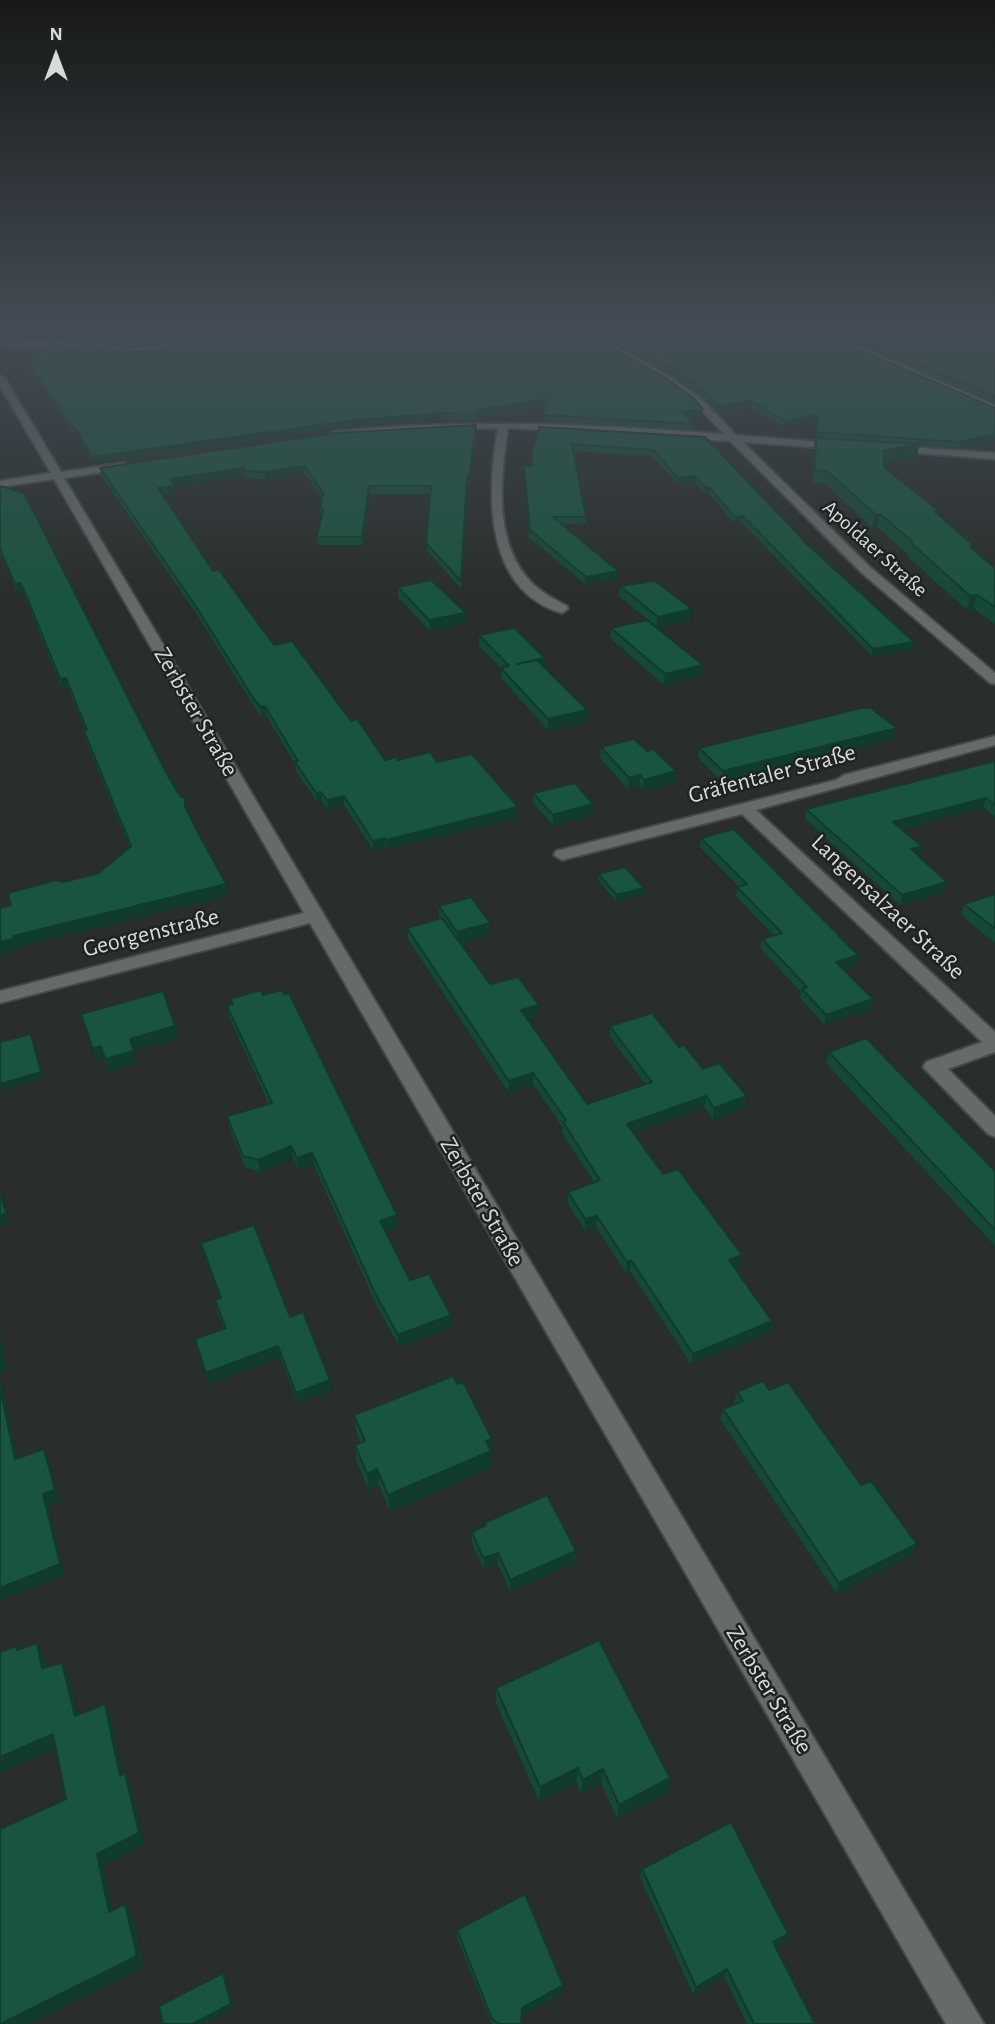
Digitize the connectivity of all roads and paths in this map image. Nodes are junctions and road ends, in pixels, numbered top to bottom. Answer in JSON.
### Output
{"nodes":[{"id":1,"x":25,"y":420,"type":"edge"},
{"id":2,"x":716,"y":420,"type":"edge"},
{"id":3,"x":504,"y":425,"type":"junction"},
{"id":4,"x":324,"y":436,"type":"edge"},
{"id":5,"x":734,"y":439,"type":"junction"},
{"id":6,"x":849,"y":446,"type":"edge"},
{"id":7,"x":874,"y":448,"type":"edge"},
{"id":8,"x":995,"y":456,"type":"edge"},
{"id":9,"x":139,"y":464,"type":"edge"},
{"id":10,"x":58,"y":476,"type":"junction"},
{"id":11,"x":0,"y":484,"type":"edge"},
{"id":12,"x":562,"y":609,"type":"dead end"},
{"id":13,"x":995,"y":680,"type":"edge"},
{"id":14,"x":995,"y":740,"type":"edge"},
{"id":15,"x":745,"y":808,"type":"junction"},
{"id":16,"x":562,"y":855,"type":"dead end"},
{"id":17,"x":314,"y":916,"type":"junction"},
{"id":18,"x":0,"y":997,"type":"edge"},
{"id":19,"x":995,"y":1044,"type":"edge"},
{"id":20,"x":995,"y":1129,"type":"edge"},
{"id":21,"x":966,"y":2024,"type":"edge"}],
"edges":[{"from":1,"to":10,"type":"street","name":"Zerbster Straße"},
{"from":2,"to":5,"type":"street","name":"Apoldaer Straße"},
{"from":3,"to":4,"type":"street"},
{"from":3,"to":5,"type":"street"},
{"from":3,"to":12,"type":"street"},
{"from":5,"to":6,"type":"street"},
{"from":5,"to":13,"type":"street","name":"Apoldaer Straße"},
{"from":7,"to":8,"type":"street"},
{"from":9,"to":10,"type":"street"},
{"from":10,"to":11,"type":"street"},
{"from":10,"to":17,"type":"street","name":"Zerbster Straße"},
{"from":14,"to":15,"type":"street","name":"Gräfentaler Straße"},
{"from":15,"to":16,"type":"street","name":"Gräfentaler Straße"},
{"from":15,"to":19,"type":"street","name":"Langensalzaer Straße"},
{"from":17,"to":18,"type":"street","name":"Georgenstraße"},
{"from":17,"to":21,"type":"street","name":"Zerbster Straße"},
{"from":19,"to":20,"type":"street","name":"Langensalzaer Straße"}]}
